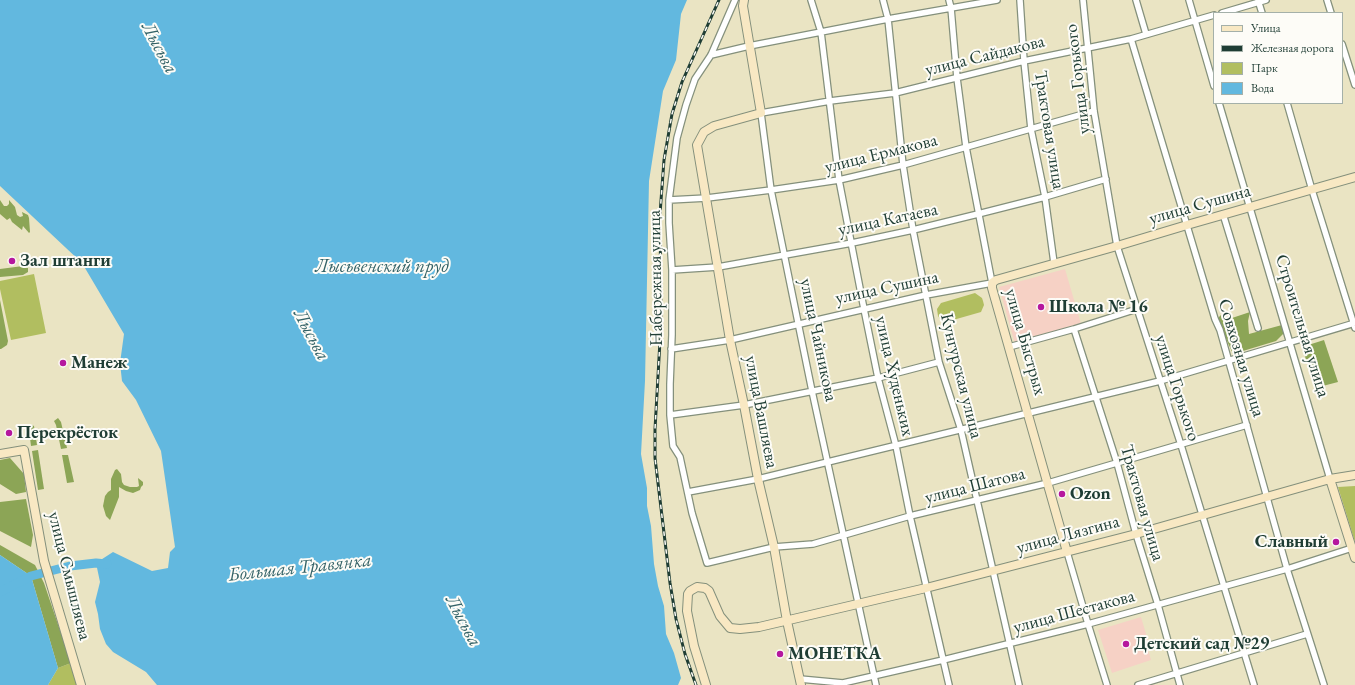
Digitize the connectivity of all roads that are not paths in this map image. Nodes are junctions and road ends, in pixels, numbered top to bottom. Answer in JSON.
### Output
{"nodes":[{"id":1,"x":735,"y":0,"type":"edge"},
{"id":2,"x":744,"y":0,"type":"edge"},
{"id":3,"x":811,"y":0,"type":"edge"},
{"id":4,"x":883,"y":0,"type":"edge"},
{"id":5,"x":949,"y":0,"type":"edge"},
{"id":6,"x":997,"y":0,"type":"edge"},
{"id":7,"x":1020,"y":0,"type":"edge"},
{"id":8,"x":1083,"y":0,"type":"edge"},
{"id":9,"x":1136,"y":0,"type":"edge"},
{"id":10,"x":1189,"y":0,"type":"edge"},
{"id":11,"x":1266,"y":0,"type":"edge"},
{"id":12,"x":1327,"y":0,"type":"edge"},
{"id":13,"x":1258,"y":1,"type":"edge"},
{"id":14,"x":951,"y":8,"type":"junction"},
{"id":15,"x":1225,"y":12,"type":"edge"},
{"id":16,"x":1262,"y":12,"type":"edge"},
{"id":17,"x":1332,"y":12,"type":"edge"},
{"id":18,"x":1213,"y":15,"type":"edge"},
{"id":19,"x":888,"y":19,"type":"junction"},
{"id":20,"x":1195,"y":21,"type":"junction"},
{"id":21,"x":821,"y":32,"type":"junction"},
{"id":22,"x":1146,"y":34,"type":"junction"},
{"id":23,"x":1131,"y":38,"type":"junction"},
{"id":24,"x":749,"y":46,"type":"junction"},
{"id":25,"x":1343,"y":46,"type":"edge"},
{"id":26,"x":1087,"y":47,"type":"junction"},
{"id":27,"x":711,"y":56,"type":"junction"},
{"id":28,"x":1024,"y":61,"type":"junction"},
{"id":29,"x":1353,"y":69,"type":"edge"},
{"id":30,"x":957,"y":78,"type":"junction"},
{"id":31,"x":1213,"y":83,"type":"edge"},
{"id":32,"x":1355,"y":85,"type":"edge"},
{"id":33,"x":894,"y":92,"type":"junction"},
{"id":34,"x":830,"y":101,"type":"junction"},
{"id":35,"x":1219,"y":104,"type":"edge"},
{"id":36,"x":1287,"y":104,"type":"edge"},
{"id":37,"x":1094,"y":111,"type":"junction"},
{"id":38,"x":761,"y":113,"type":"junction"},
{"id":39,"x":1031,"y":129,"type":"junction"},
{"id":40,"x":966,"y":147,"type":"junction"},
{"id":41,"x":903,"y":165,"type":"junction"},
{"id":42,"x":1355,"y":177,"type":"edge"},
{"id":43,"x":1106,"y":179,"type":"junction"},
{"id":44,"x":839,"y":180,"type":"junction"},
{"id":45,"x":771,"y":190,"type":"junction"},
{"id":46,"x":1312,"y":190,"type":"junction"},
{"id":47,"x":1045,"y":197,"type":"junction"},
{"id":48,"x":707,"y":198,"type":"junction"},
{"id":49,"x":669,"y":200,"type":"junction"},
{"id":50,"x":1249,"y":207,"type":"junction"},
{"id":51,"x":978,"y":214,"type":"junction"},
{"id":52,"x":1224,"y":214,"type":"junction"},
{"id":53,"x":1187,"y":225,"type":"junction"},
{"id":54,"x":913,"y":230,"type":"junction"},
{"id":55,"x":852,"y":243,"type":"junction"},
{"id":56,"x":1118,"y":246,"type":"junction"},
{"id":57,"x":785,"y":256,"type":"junction"},
{"id":58,"x":1054,"y":263,"type":"junction"},
{"id":59,"x":718,"y":267,"type":"junction"},
{"id":60,"x":672,"y":270,"type":"junction"},
{"id":61,"x":992,"y":283,"type":"junction"},
{"id":62,"x":926,"y":295,"type":"junction"},
{"id":63,"x":864,"y":309,"type":"junction"},
{"id":64,"x":1137,"y":309,"type":"junction"},
{"id":65,"x":798,"y":324,"type":"junction"},
{"id":66,"x":1354,"y":325,"type":"edge"},
{"id":67,"x":1258,"y":328,"type":"dead end"},
{"id":68,"x":1074,"y":329,"type":"junction"},
{"id":69,"x":730,"y":340,"type":"junction"},
{"id":70,"x":1290,"y":343,"type":"junction"},
{"id":71,"x":1009,"y":347,"type":"junction"},
{"id":72,"x":671,"y":349,"type":"junction"},
{"id":73,"x":1229,"y":361,"type":"junction"},
{"id":74,"x":939,"y":362,"type":"junction"},
{"id":75,"x":878,"y":378,"type":"junction"},
{"id":76,"x":1160,"y":381,"type":"junction"},
{"id":77,"x":812,"y":391,"type":"junction"},
{"id":78,"x":1096,"y":397,"type":"junction"},
{"id":79,"x":744,"y":405,"type":"junction"},
{"id":80,"x":1028,"y":413,"type":"junction"},
{"id":81,"x":670,"y":415,"type":"junction"},
{"id":82,"x":1247,"y":426,"type":"junction"},
{"id":83,"x":961,"y":430,"type":"junction"},
{"id":84,"x":1181,"y":445,"type":"junction"},
{"id":85,"x":896,"y":446,"type":"junction"},
{"id":86,"x":0,"y":454,"type":"edge"},
{"id":87,"x":828,"y":461,"type":"junction"},
{"id":88,"x":1117,"y":463,"type":"junction"},
{"id":89,"x":1355,"y":475,"type":"edge"},
{"id":90,"x":758,"y":479,"type":"junction"},
{"id":91,"x":1330,"y":479,"type":"junction"},
{"id":92,"x":1048,"y":483,"type":"junction"},
{"id":93,"x":688,"y":492,"type":"junction"},
{"id":94,"x":1266,"y":497,"type":"junction"},
{"id":95,"x":976,"y":500,"type":"junction"},
{"id":96,"x":1202,"y":515,"type":"junction"},
{"id":97,"x":910,"y":516,"type":"junction"},
{"id":98,"x":844,"y":534,"type":"junction"},
{"id":99,"x":1136,"y":534,"type":"junction"},
{"id":100,"x":774,"y":547,"type":"junction"},
{"id":101,"x":1352,"y":548,"type":"junction"},
{"id":102,"x":1067,"y":552,"type":"junction"},
{"id":103,"x":1355,"y":558,"type":"edge"},
{"id":104,"x":707,"y":563,"type":"joint"},
{"id":105,"x":1286,"y":569,"type":"junction"},
{"id":106,"x":994,"y":571,"type":"junction"},
{"id":107,"x":1223,"y":586,"type":"junction"},
{"id":108,"x":926,"y":588,"type":"junction"},
{"id":109,"x":859,"y":604,"type":"junction"},
{"id":110,"x":1158,"y":605,"type":"junction"},
{"id":111,"x":787,"y":620,"type":"junction"},
{"id":112,"x":1088,"y":624,"type":"junction"},
{"id":113,"x":1307,"y":634,"type":"junction"},
{"id":114,"x":1009,"y":644,"type":"junction"},
{"id":115,"x":1245,"y":653,"type":"junction"},
{"id":116,"x":943,"y":660,"type":"junction"},
{"id":117,"x":1177,"y":674,"type":"junction"},
{"id":118,"x":874,"y":676,"type":"junction"},
{"id":119,"x":800,"y":682,"type":"edge"},
{"id":120,"x":81,"y":685,"type":"edge"},
{"id":121,"x":706,"y":685,"type":"edge"},
{"id":122,"x":876,"y":685,"type":"edge"},
{"id":123,"x":949,"y":685,"type":"edge"},
{"id":124,"x":1019,"y":685,"type":"edge"},
{"id":125,"x":1107,"y":685,"type":"edge"},
{"id":126,"x":1138,"y":685,"type":"edge"},
{"id":127,"x":1180,"y":685,"type":"edge"},
{"id":128,"x":1254,"y":685,"type":"edge"},
{"id":129,"x":1324,"y":685,"type":"edge"}],
"edges":[{"from":1,"to":27,"type":"street","name":"Набережная улица"},
{"from":2,"to":24,"type":"street","name":"улица Чайникова"},
{"from":3,"to":21,"type":"street","name":"улица Худеньких"},
{"from":4,"to":19,"type":"street","name":"Кунгурская улица"},
{"from":5,"to":14,"type":"street","name":"улица Быстрых"},
{"from":6,"to":14,"type":"street"},
{"from":7,"to":28,"type":"street","name":"Трактовая улица"},
{"from":8,"to":26,"type":"street","name":"улица Горького"},
{"from":9,"to":22,"type":"street"},
{"from":10,"to":20,"type":"street"},
{"from":11,"to":13,"type":"street"},
{"from":12,"to":17,"type":"street"},
{"from":13,"to":15,"type":"street"},
{"from":13,"to":16,"type":"street"},
{"from":14,"to":19,"type":"street"},
{"from":14,"to":30,"type":"street","name":"улица Быстрых"},
{"from":18,"to":20,"type":"street","name":"улица Сайдакова"},
{"from":19,"to":21,"type":"street"},
{"from":19,"to":33,"type":"street","name":"Кунгурская улица"},
{"from":20,"to":22,"type":"street","name":"улица Сайдакова"},
{"from":20,"to":31,"type":"street"},
{"from":21,"to":24,"type":"street"},
{"from":21,"to":34,"type":"street","name":"улица Худеньких"},
{"from":22,"to":23,"type":"street","name":"улица Сайдакова"},
{"from":23,"to":26,"type":"street","name":"улица Сайдакова"},
{"from":23,"to":53,"type":"street","name":"Совхозная улица"},
{"from":24,"to":27,"type":"street"},
{"from":24,"to":38,"type":"street","name":"улица Чайникова"},
{"from":25,"to":29,"type":"street"},
{"from":26,"to":28,"type":"street","name":"улица Сайдакова"},
{"from":26,"to":37,"type":"street","name":"улица Горького"},
{"from":27,"to":49,"type":"street","name":"Набережная улица"},
{"from":28,"to":30,"type":"street","name":"улица Сайдакова"},
{"from":28,"to":39,"type":"street","name":"Трактовая улица"},
{"from":29,"to":32,"type":"street"},
{"from":30,"to":33,"type":"street","name":"улица Сайдакова"},
{"from":30,"to":40,"type":"street","name":"улица Быстрых"},
{"from":33,"to":34,"type":"street","name":"улица Сайдакова"},
{"from":33,"to":41,"type":"street","name":"Кунгурская улица"},
{"from":34,"to":38,"type":"street","name":"улица Сайдакова"},
{"from":34,"to":44,"type":"street","name":"улица Худеньких"},
{"from":35,"to":50,"type":"street","name":"Строительная улица"},
{"from":36,"to":46,"type":"street"},
{"from":37,"to":39,"type":"street","name":"улица Ермакова"},
{"from":37,"to":43,"type":"street","name":"улица Горького"},
{"from":38,"to":45,"type":"street","name":"улица Чайникова"},
{"from":38,"to":48,"type":"street","name":"улица Вашляева"},
{"from":39,"to":40,"type":"street","name":"улица Ермакова"},
{"from":39,"to":47,"type":"street","name":"Трактовая улица"},
{"from":40,"to":41,"type":"street","name":"улица Ермакова"},
{"from":40,"to":51,"type":"street","name":"улица Быстрых"},
{"from":41,"to":44,"type":"street","name":"улица Ермакова"},
{"from":41,"to":54,"type":"street","name":"Кунгурская улица"},
{"from":42,"to":46,"type":"street","name":"улица Сушина"},
{"from":43,"to":47,"type":"street","name":"улица Катаева"},
{"from":43,"to":56,"type":"street","name":"улица Горького"},
{"from":44,"to":45,"type":"street","name":"улица Ермакова"},
{"from":44,"to":55,"type":"street","name":"улица Худеньких"},
{"from":45,"to":48,"type":"street","name":"улица Ермакова"},
{"from":45,"to":57,"type":"street","name":"улица Чайникова"},
{"from":46,"to":50,"type":"street","name":"улица Сушина"},
{"from":46,"to":66,"type":"street"},
{"from":47,"to":51,"type":"street","name":"улица Катаева"},
{"from":47,"to":58,"type":"street","name":"Трактовая улица"},
{"from":48,"to":49,"type":"street","name":"улица Ермакова"},
{"from":48,"to":59,"type":"street","name":"улица Вашляева"},
{"from":49,"to":60,"type":"street","name":"Набережная улица"},
{"from":50,"to":52,"type":"street","name":"улица Сушина"},
{"from":50,"to":70,"type":"street","name":"Строительная улица"},
{"from":51,"to":54,"type":"street","name":"улица Катаева"},
{"from":51,"to":61,"type":"street","name":"улица Быстрых"},
{"from":52,"to":53,"type":"street","name":"улица Сушина"},
{"from":52,"to":67,"type":"street"},
{"from":53,"to":56,"type":"street","name":"улица Сушина"},
{"from":53,"to":73,"type":"street","name":"Совхозная улица"},
{"from":54,"to":55,"type":"street","name":"улица Катаева"},
{"from":54,"to":62,"type":"street","name":"Кунгурская улица"},
{"from":55,"to":57,"type":"street","name":"улица Катаева"},
{"from":55,"to":63,"type":"street","name":"улица Худеньких"},
{"from":56,"to":58,"type":"street","name":"улица Сушина"},
{"from":56,"to":64,"type":"street","name":"улица Горького"},
{"from":57,"to":59,"type":"street","name":"улица Катаева"},
{"from":57,"to":65,"type":"street","name":"улица Чайникова"},
{"from":58,"to":61,"type":"street","name":"улица Сушина"},
{"from":59,"to":60,"type":"street","name":"улица Катаева"},
{"from":59,"to":69,"type":"street","name":"улица Вашляева"},
{"from":60,"to":72,"type":"street","name":"Набережная улица"},
{"from":61,"to":62,"type":"street","name":"улица Сушина"},
{"from":61,"to":71,"type":"street","name":"улица Быстрых"},
{"from":62,"to":63,"type":"street","name":"улица Сушина"},
{"from":62,"to":74,"type":"street","name":"Кунгурская улица"},
{"from":63,"to":65,"type":"street","name":"улица Сушина"},
{"from":63,"to":75,"type":"street","name":"улица Худеньких"},
{"from":64,"to":68,"type":"street"},
{"from":64,"to":76,"type":"street","name":"улица Горького"},
{"from":65,"to":69,"type":"street","name":"улица Сушина"},
{"from":65,"to":77,"type":"street","name":"улица Чайникова"},
{"from":66,"to":70,"type":"street"},
{"from":68,"to":71,"type":"street"},
{"from":68,"to":78,"type":"street","name":"Трактовая улица"},
{"from":69,"to":72,"type":"street","name":"улица Сушина"},
{"from":69,"to":79,"type":"street","name":"улица Вашляева"},
{"from":70,"to":73,"type":"street"},
{"from":70,"to":91,"type":"street","name":"Строительная улица"},
{"from":71,"to":80,"type":"street","name":"улица Быстрых"},
{"from":72,"to":81,"type":"street","name":"Набережная улица"},
{"from":73,"to":76,"type":"street"},
{"from":73,"to":82,"type":"street","name":"Совхозная улица"},
{"from":74,"to":75,"type":"street"},
{"from":74,"to":83,"type":"street","name":"Кунгурская улица"},
{"from":75,"to":77,"type":"street"},
{"from":75,"to":85,"type":"street","name":"улица Худеньких"},
{"from":76,"to":78,"type":"street"},
{"from":76,"to":84,"type":"street","name":"улица Горького"},
{"from":77,"to":79,"type":"street"},
{"from":77,"to":87,"type":"street","name":"улица Чайникова"},
{"from":78,"to":80,"type":"street"},
{"from":78,"to":88,"type":"street","name":"Трактовая улица"},
{"from":79,"to":81,"type":"street"},
{"from":79,"to":90,"type":"street","name":"улица Вашляева"},
{"from":80,"to":83,"type":"street"},
{"from":80,"to":92,"type":"street","name":"улица Быстрых"},
{"from":81,"to":93,"type":"street","name":"Набережная улица"},
{"from":82,"to":84,"type":"street","name":"улица Шатова"},
{"from":82,"to":94,"type":"street","name":"Совхозная улица"},
{"from":83,"to":85,"type":"street"},
{"from":83,"to":95,"type":"street","name":"Кунгурская улица"},
{"from":84,"to":88,"type":"street","name":"улица Шатова"},
{"from":84,"to":96,"type":"street","name":"улица Горького"},
{"from":85,"to":87,"type":"street"},
{"from":85,"to":97,"type":"street","name":"улица Худеньких"},
{"from":86,"to":120,"type":"street","name":"улица Смышляева"},
{"from":87,"to":90,"type":"street"},
{"from":87,"to":98,"type":"street","name":"улица Чайникова"},
{"from":88,"to":92,"type":"street","name":"улица Шатова"},
{"from":88,"to":99,"type":"street","name":"Трактовая улица"},
{"from":89,"to":91,"type":"street","name":"улица Лязгина"},
{"from":90,"to":93,"type":"street"},
{"from":90,"to":100,"type":"street","name":"улица Вашляева"},
{"from":91,"to":94,"type":"street","name":"улица Лязгина"},
{"from":91,"to":101,"type":"street","name":"Строительная улица"},
{"from":92,"to":95,"type":"street","name":"улица Шатова"},
{"from":92,"to":102,"type":"street","name":"улица Быстрых"},
{"from":93,"to":104,"type":"street","name":"Набережная улица"},
{"from":94,"to":96,"type":"street","name":"улица Лязгина"},
{"from":94,"to":105,"type":"street","name":"Совхозная улица"},
{"from":95,"to":97,"type":"street","name":"улица Шатова"},
{"from":95,"to":106,"type":"street","name":"Кунгурская улица"},
{"from":96,"to":99,"type":"street","name":"улица Лязгина"},
{"from":96,"to":107,"type":"street","name":"улица Горького"},
{"from":97,"to":98,"type":"street","name":"улица Шатова"},
{"from":97,"to":108,"type":"street","name":"улица Худеньких"},
{"from":98,"to":100,"type":"street","name":"улица Шатова"},
{"from":98,"to":109,"type":"street","name":"улица Чайникова"},
{"from":99,"to":102,"type":"street","name":"улица Лязгина"},
{"from":99,"to":110,"type":"street","name":"Трактовая улица"},
{"from":100,"to":104,"type":"street","name":"улица Шатова"},
{"from":100,"to":111,"type":"street","name":"улица Вашляева"},
{"from":101,"to":103,"type":"street","name":"Строительная улица"},
{"from":101,"to":105,"type":"street","name":"улица Шестакова"},
{"from":102,"to":106,"type":"street","name":"улица Лязгина"},
{"from":102,"to":112,"type":"street","name":"улица Быстрых"},
{"from":105,"to":107,"type":"street","name":"улица Шестакова"},
{"from":105,"to":113,"type":"street","name":"Совхозная улица"},
{"from":106,"to":108,"type":"street","name":"улица Лязгина"},
{"from":106,"to":114,"type":"street","name":"Кунгурская улица"},
{"from":107,"to":110,"type":"street","name":"улица Шестакова"},
{"from":107,"to":115,"type":"street","name":"улица Горького"},
{"from":108,"to":109,"type":"street","name":"улица Лязгина"},
{"from":108,"to":116,"type":"street","name":"улица Худеньких"},
{"from":109,"to":111,"type":"street","name":"улица Лязгина"},
{"from":109,"to":118,"type":"street","name":"улица Чайникова"},
{"from":110,"to":112,"type":"street","name":"улица Шестакова"},
{"from":110,"to":117,"type":"street","name":"Трактовая улица"},
{"from":111,"to":119,"type":"street","name":"улица Вашляева"},
{"from":111,"to":121,"type":"street","name":"улица Лязгина"},
{"from":112,"to":114,"type":"street","name":"улица Шестакова"},
{"from":112,"to":125,"type":"street","name":"улица Быстрых"},
{"from":113,"to":115,"type":"street"},
{"from":113,"to":129,"type":"street","name":"Совхозная улица"},
{"from":114,"to":116,"type":"street","name":"улица Шестакова"},
{"from":114,"to":124,"type":"street","name":"Кунгурская улица"},
{"from":115,"to":117,"type":"street"},
{"from":115,"to":128,"type":"street","name":"улица Горького"},
{"from":116,"to":118,"type":"street","name":"улица Шестакова"},
{"from":116,"to":123,"type":"street","name":"улица Худеньких"},
{"from":117,"to":126,"type":"street"},
{"from":117,"to":127,"type":"street","name":"Трактовая улица"},
{"from":118,"to":119,"type":"street","name":"улица Шестакова"},
{"from":118,"to":122,"type":"street","name":"улица Чайникова"}]}
